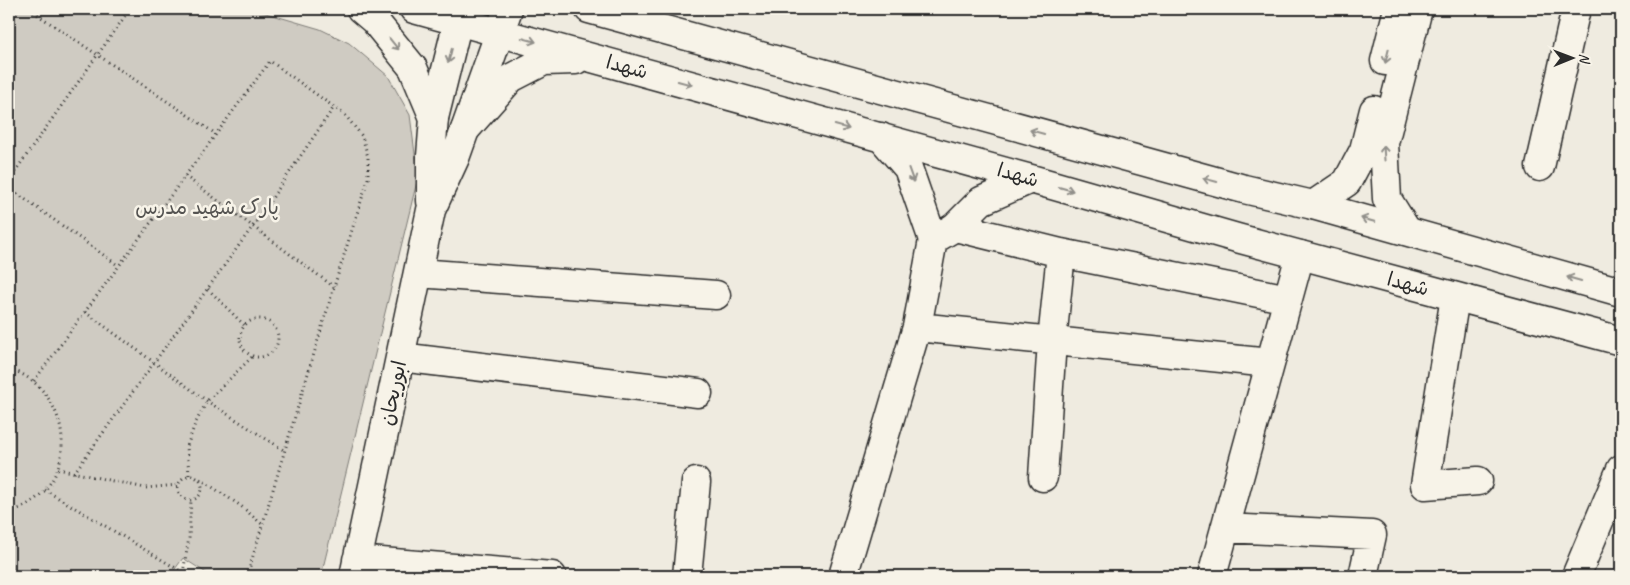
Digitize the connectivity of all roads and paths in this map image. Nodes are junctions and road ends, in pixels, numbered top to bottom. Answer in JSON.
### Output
{"nodes":[{"id":1,"x":29,"y":9,"type":"edge"},
{"id":2,"x":130,"y":9,"type":"edge"},
{"id":3,"x":361,"y":9,"type":"edge"},
{"id":4,"x":414,"y":9,"type":"edge"},
{"id":5,"x":589,"y":9,"type":"edge"},
{"id":6,"x":1398,"y":9,"type":"edge"},
{"id":7,"x":1418,"y":9,"type":"edge"},
{"id":8,"x":1576,"y":9,"type":"edge"},
{"id":9,"x":460,"y":15,"type":"edge"},
{"id":10,"x":504,"y":21,"type":"edge"},
{"id":11,"x":97,"y":54,"type":"junction"},
{"id":12,"x":598,"y":59,"type":"junction"},
{"id":13,"x":334,"y":107,"type":"junction"},
{"id":14,"x":434,"y":118,"type":"junction"},
{"id":15,"x":465,"y":130,"type":"junction"},
{"id":16,"x":216,"y":134,"type":"junction"},
{"id":17,"x":881,"y":137,"type":"junction"},
{"id":18,"x":1540,"y":166,"type":"dead end"},
{"id":19,"x":185,"y":176,"type":"junction"},
{"id":20,"x":1031,"y":179,"type":"junction"},
{"id":21,"x":9,"y":180,"type":"edge"},
{"id":22,"x":9,"y":188,"type":"edge"},
{"id":23,"x":1312,"y":205,"type":"junction"},
{"id":24,"x":431,"y":210,"type":"junction"},
{"id":25,"x":253,"y":226,"type":"junction"},
{"id":26,"x":1407,"y":231,"type":"junction"},
{"id":27,"x":944,"y":233,"type":"junction"},
{"id":28,"x":1061,"y":253,"type":"junction"},
{"id":29,"x":1300,"y":255,"type":"junction"},
{"id":30,"x":119,"y":266,"type":"junction"},
{"id":31,"x":418,"y":272,"type":"junction"},
{"id":32,"x":334,"y":287,"type":"junction"},
{"id":33,"x":208,"y":290,"type":"junction"},
{"id":34,"x":1621,"y":292,"type":"edge"},
{"id":35,"x":716,"y":295,"type":"dead end"},
{"id":36,"x":1455,"y":297,"type":"junction"},
{"id":37,"x":1288,"y":299,"type":"junction"},
{"id":38,"x":85,"y":312,"type":"junction"},
{"id":39,"x":244,"y":325,"type":"junction"},
{"id":40,"x":917,"y":327,"type":"junction"},
{"id":41,"x":1052,"y":341,"type":"junction"},
{"id":42,"x":1621,"y":341,"type":"edge"},
{"id":43,"x":252,"y":356,"type":"junction"},
{"id":44,"x":400,"y":357,"type":"junction"},
{"id":45,"x":155,"y":363,"type":"junction"},
{"id":46,"x":1270,"y":363,"type":"junction"},
{"id":47,"x":9,"y":369,"type":"edge"},
{"id":48,"x":34,"y":381,"type":"junction"},
{"id":49,"x":698,"y":394,"type":"dead end"},
{"id":50,"x":207,"y":401,"type":"junction"},
{"id":51,"x":285,"y":451,"type":"junction"},
{"id":52,"x":1621,"y":468,"type":"edge"},
{"id":53,"x":58,"y":469,"type":"junction"},
{"id":54,"x":74,"y":473,"type":"junction"},
{"id":55,"x":189,"y":475,"type":"junction"},
{"id":56,"x":1043,"y":477,"type":"dead end"},
{"id":57,"x":200,"y":479,"type":"junction"},
{"id":58,"x":696,"y":482,"type":"dead end"},
{"id":59,"x":1478,"y":482,"type":"dead end"},
{"id":60,"x":178,"y":485,"type":"junction"},
{"id":61,"x":45,"y":490,"type":"junction"},
{"id":62,"x":191,"y":500,"type":"junction"},
{"id":63,"x":9,"y":513,"type":"edge"},
{"id":64,"x":263,"y":525,"type":"junction"},
{"id":65,"x":1225,"y":528,"type":"junction"},
{"id":66,"x":356,"y":568,"type":"edge"},
{"id":67,"x":183,"y":573,"type":"junction"},
{"id":68,"x":189,"y":576,"type":"edge"},
{"id":69,"x":247,"y":576,"type":"edge"},
{"id":70,"x":538,"y":576,"type":"edge"},
{"id":71,"x":687,"y":576,"type":"edge"},
{"id":72,"x":843,"y":576,"type":"edge"},
{"id":73,"x":1212,"y":576,"type":"edge"},
{"id":74,"x":1363,"y":576,"type":"edge"},
{"id":75,"x":1576,"y":576,"type":"edge"}],
"edges":[{"from":1,"to":11,"type":"path"},
{"from":2,"to":11,"type":"path"},
{"from":3,"to":14,"type":"street","one_way":true},
{"from":4,"to":9,"type":"street","name":"شهدا"},
{"from":23,"to":5,"type":"street","one_way":true},
{"from":6,"to":23,"type":"street","one_way":true},
{"from":26,"to":7,"type":"street","one_way":true},
{"from":8,"to":18,"type":"street"},
{"from":9,"to":10,"type":"street","name":"شهدا"},
{"from":9,"to":14,"type":"street","one_way":true},
{"from":10,"to":12,"type":"street","name":"شهدا","one_way":true},
{"from":10,"to":15,"type":"street"},
{"from":11,"to":16,"type":"path"},
{"from":11,"to":21,"type":"path"},
{"from":12,"to":15,"type":"street"},
{"from":12,"to":17,"type":"street","name":"شهدا","one_way":true},
{"from":13,"to":16,"type":"path"},
{"from":13,"to":25,"type":"path"},
{"from":13,"to":32,"type":"path"},
{"from":14,"to":24,"type":"street"},
{"from":15,"to":24,"type":"street"},
{"from":16,"to":19,"type":"path"},
{"from":17,"to":20,"type":"street","name":"شهدا"},
{"from":17,"to":27,"type":"street","one_way":true},
{"from":19,"to":25,"type":"path"},
{"from":19,"to":30,"type":"path"},
{"from":20,"to":27,"type":"street"},
{"from":20,"to":29,"type":"street","name":"شهدا","one_way":true},
{"from":22,"to":30,"type":"path"},
{"from":26,"to":23,"type":"street","one_way":true},
{"from":24,"to":31,"type":"street","name":"ابوریحان"},
{"from":25,"to":32,"type":"path"},
{"from":25,"to":33,"type":"path"},
{"from":34,"to":26,"type":"street","one_way":true},
{"from":27,"to":28,"type":"street"},
{"from":27,"to":40,"type":"street"},
{"from":28,"to":37,"type":"street"},
{"from":28,"to":41,"type":"street"},
{"from":29,"to":36,"type":"street","name":"شهدا"},
{"from":29,"to":37,"type":"street"},
{"from":30,"to":38,"type":"path"},
{"from":31,"to":35,"type":"street"},
{"from":31,"to":44,"type":"street","name":"ابوریحان"},
{"from":32,"to":51,"type":"path"},
{"from":33,"to":39,"type":"path"},
{"from":33,"to":45,"type":"path"},
{"from":36,"to":42,"type":"street","name":"شهدا"},
{"from":36,"to":59,"type":"street"},
{"from":37,"to":46,"type":"street"},
{"from":38,"to":45,"type":"path"},
{"from":38,"to":48,"type":"path"},
{"from":39,"to":43,"type":"path"},
{"from":39,"to":43,"type":"path"},
{"from":40,"to":41,"type":"street"},
{"from":40,"to":72,"type":"street"},
{"from":41,"to":46,"type":"street"},
{"from":41,"to":56,"type":"street"},
{"from":43,"to":50,"type":"path"},
{"from":44,"to":49,"type":"street"},
{"from":44,"to":66,"type":"street","name":"ابوریحان"},
{"from":45,"to":50,"type":"path"},
{"from":45,"to":54,"type":"path"},
{"from":46,"to":65,"type":"street"},
{"from":47,"to":48,"type":"path"},
{"from":48,"to":53,"type":"path"},
{"from":50,"to":51,"type":"path"},
{"from":50,"to":55,"type":"path"},
{"from":51,"to":64,"type":"path"},
{"from":52,"to":75,"type":"street"},
{"from":53,"to":54,"type":"path"},
{"from":53,"to":61,"type":"path"},
{"from":54,"to":60,"type":"path"},
{"from":55,"to":57,"type":"path"},
{"from":55,"to":60,"type":"path"},
{"from":57,"to":62,"type":"path"},
{"from":57,"to":64,"type":"path"},
{"from":58,"to":71,"type":"street"},
{"from":60,"to":62,"type":"path"},
{"from":61,"to":63,"type":"path"},
{"from":61,"to":67,"type":"path"},
{"from":62,"to":67,"type":"path"},
{"from":64,"to":69,"type":"path"},
{"from":65,"to":73,"type":"street"},
{"from":65,"to":74,"type":"street"},
{"from":66,"to":70,"type":"street"},
{"from":67,"to":68,"type":"path"}]}
